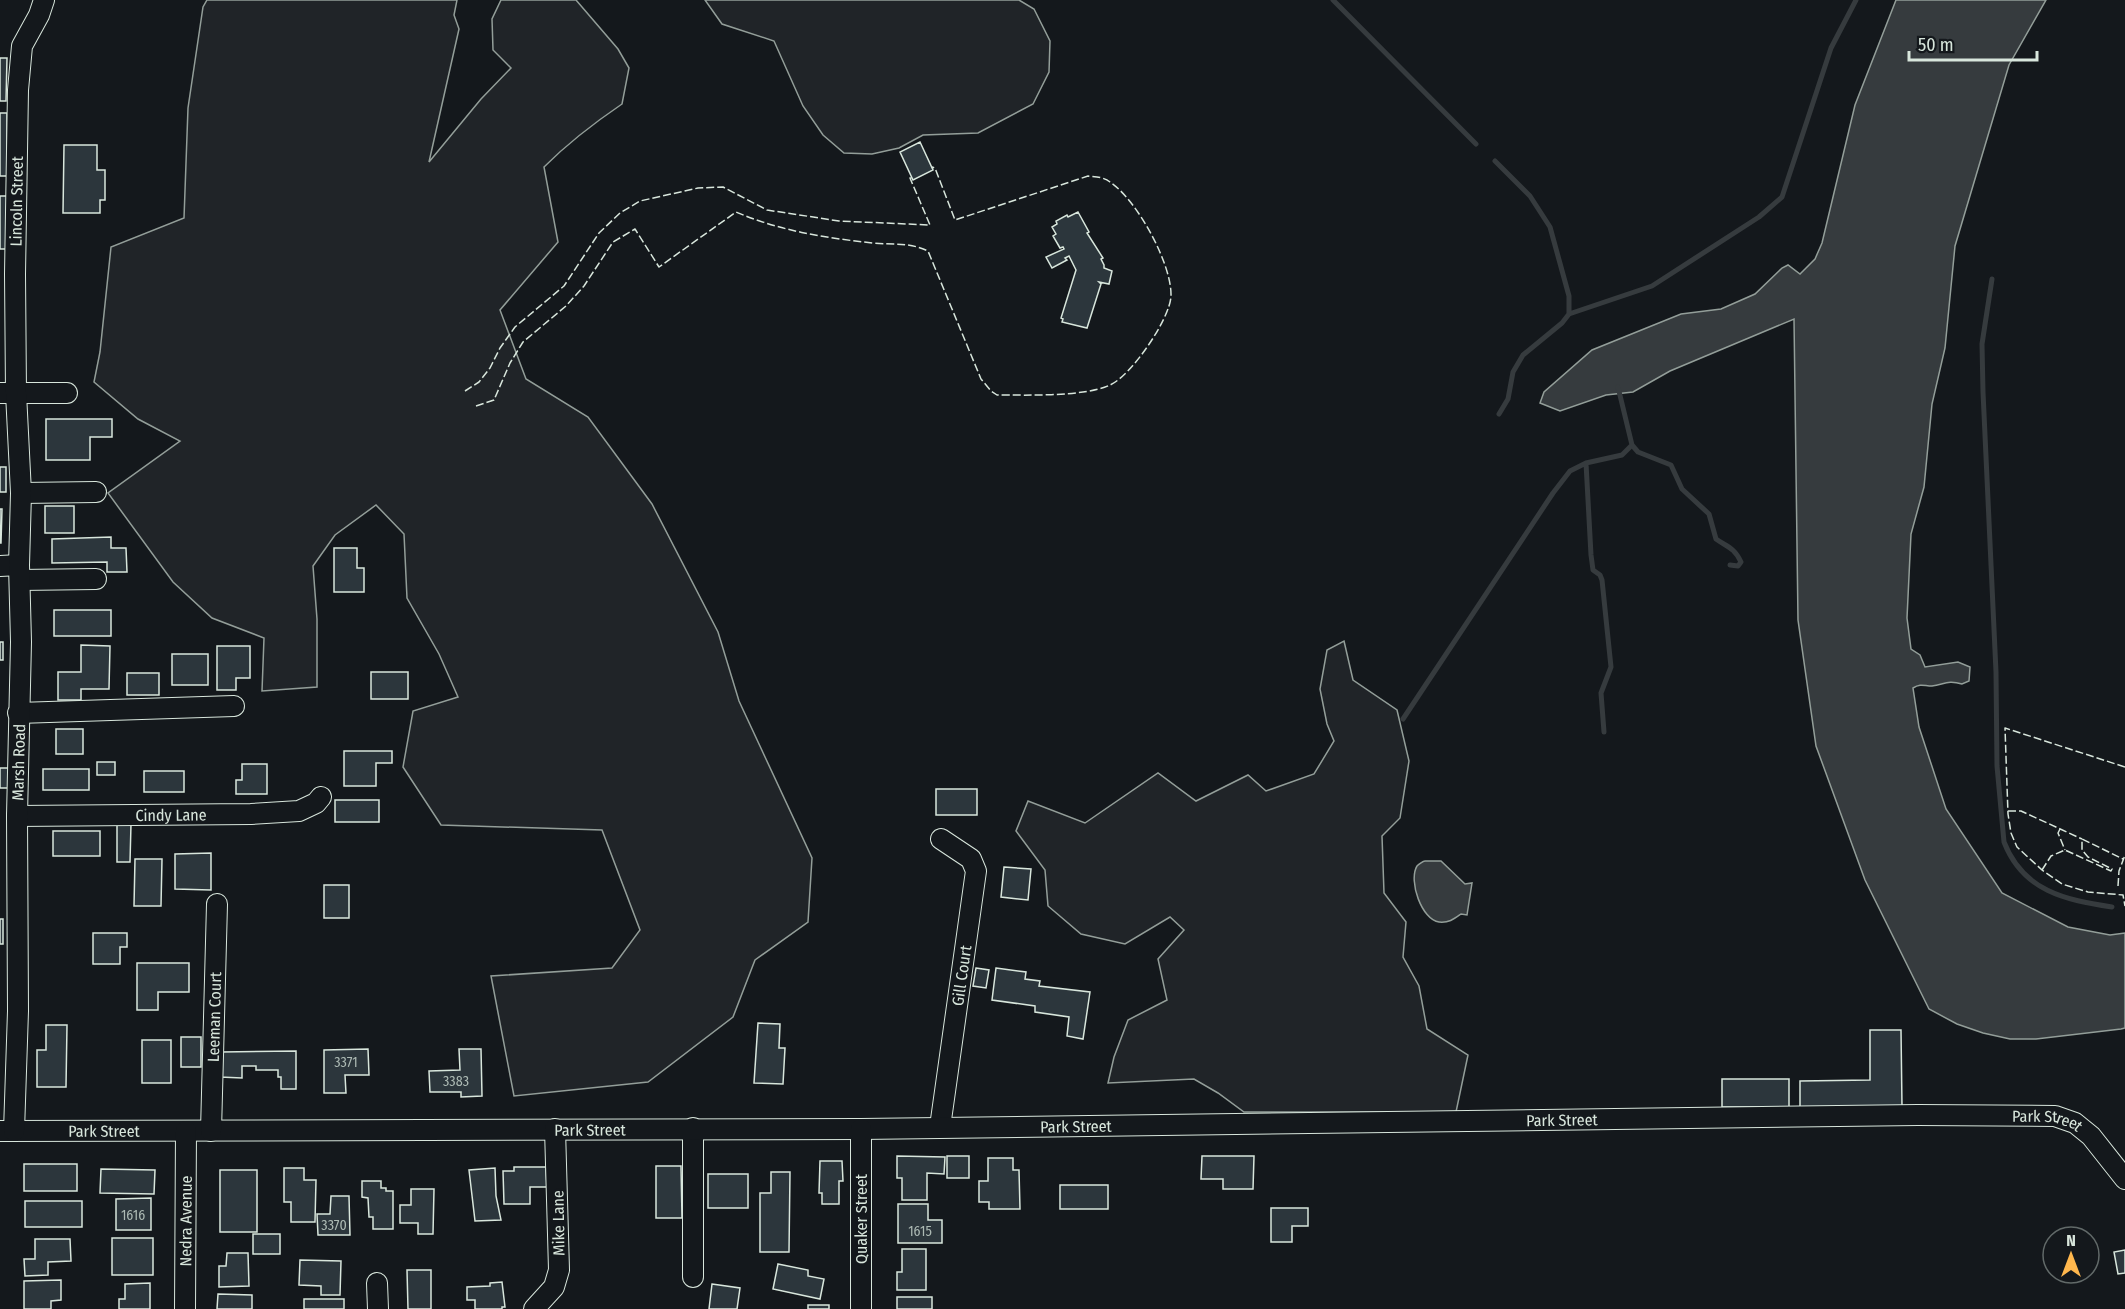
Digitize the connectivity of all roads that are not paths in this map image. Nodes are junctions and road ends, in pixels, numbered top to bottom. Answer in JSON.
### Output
{"nodes":[{"id":1,"x":44,"y":0,"type":"edge"},
{"id":2,"x":8,"y":393,"type":"edge"},
{"id":3,"x":68,"y":393,"type":"dead end"},
{"id":4,"x":96,"y":492,"type":"dead end"},
{"id":5,"x":21,"y":493,"type":"junction"},
{"id":6,"x":13,"y":570,"type":"edge"},
{"id":7,"x":96,"y":579,"type":"dead end"},
{"id":8,"x":234,"y":706,"type":"dead end"},
{"id":9,"x":18,"y":713,"type":"junction"},
{"id":10,"x":321,"y":797,"type":"dead end"},
{"id":11,"x":17,"y":816,"type":"junction"},
{"id":12,"x":941,"y":839,"type":"dead end"},
{"id":13,"x":217,"y":904,"type":"dead end"},
{"id":14,"x":940,"y":1127,"type":"junction"},
{"id":15,"x":693,"y":1128,"type":"junction"},
{"id":16,"x":555,"y":1129,"type":"junction"},
{"id":17,"x":861,"y":1129,"type":"junction"},
{"id":18,"x":7,"y":1131,"type":"edge"},
{"id":19,"x":186,"y":1131,"type":"junction"},
{"id":20,"x":211,"y":1131,"type":"junction"},
{"id":21,"x":2125,"y":1179,"type":"edge"},
{"id":22,"x":693,"y":1277,"type":"dead end"},
{"id":23,"x":377,"y":1283,"type":"dead end"},
{"id":24,"x":185,"y":1309,"type":"edge"},
{"id":25,"x":378,"y":1309,"type":"edge"},
{"id":26,"x":534,"y":1309,"type":"edge"},
{"id":27,"x":861,"y":1309,"type":"edge"}],
"edges":[{"from":1,"to":2,"type":"street","name":"Lincoln Street"},
{"from":2,"to":3,"type":"street"},
{"from":2,"to":5,"type":"street","name":"Marsh Road"},
{"from":4,"to":5,"type":"street"},
{"from":5,"to":6,"type":"street","name":"Marsh Road"},
{"from":6,"to":7,"type":"street"},
{"from":6,"to":9,"type":"street","name":"Marsh Road"},
{"from":8,"to":9,"type":"street"},
{"from":9,"to":11,"type":"street","name":"Marsh Road"},
{"from":10,"to":11,"type":"street","name":"Cindy Lane"},
{"from":11,"to":18,"type":"street","name":"Marsh Road"},
{"from":12,"to":14,"type":"street","name":"Gill Court"},
{"from":13,"to":20,"type":"street","name":"Leeman Court"},
{"from":14,"to":17,"type":"street","name":"Park Street"},
{"from":14,"to":21,"type":"street","name":"Park Street"},
{"from":15,"to":16,"type":"street","name":"Park Street"},
{"from":15,"to":17,"type":"street","name":"Park Street"},
{"from":15,"to":22,"type":"street"},
{"from":16,"to":20,"type":"street","name":"Park Street"},
{"from":16,"to":26,"type":"street","name":"Mike Lane"},
{"from":17,"to":27,"type":"street","name":"Quaker Street"},
{"from":18,"to":19,"type":"street","name":"Park Street"},
{"from":19,"to":20,"type":"street","name":"Park Street"},
{"from":19,"to":24,"type":"street","name":"Nedra Avenue"},
{"from":23,"to":25,"type":"street"}]}
